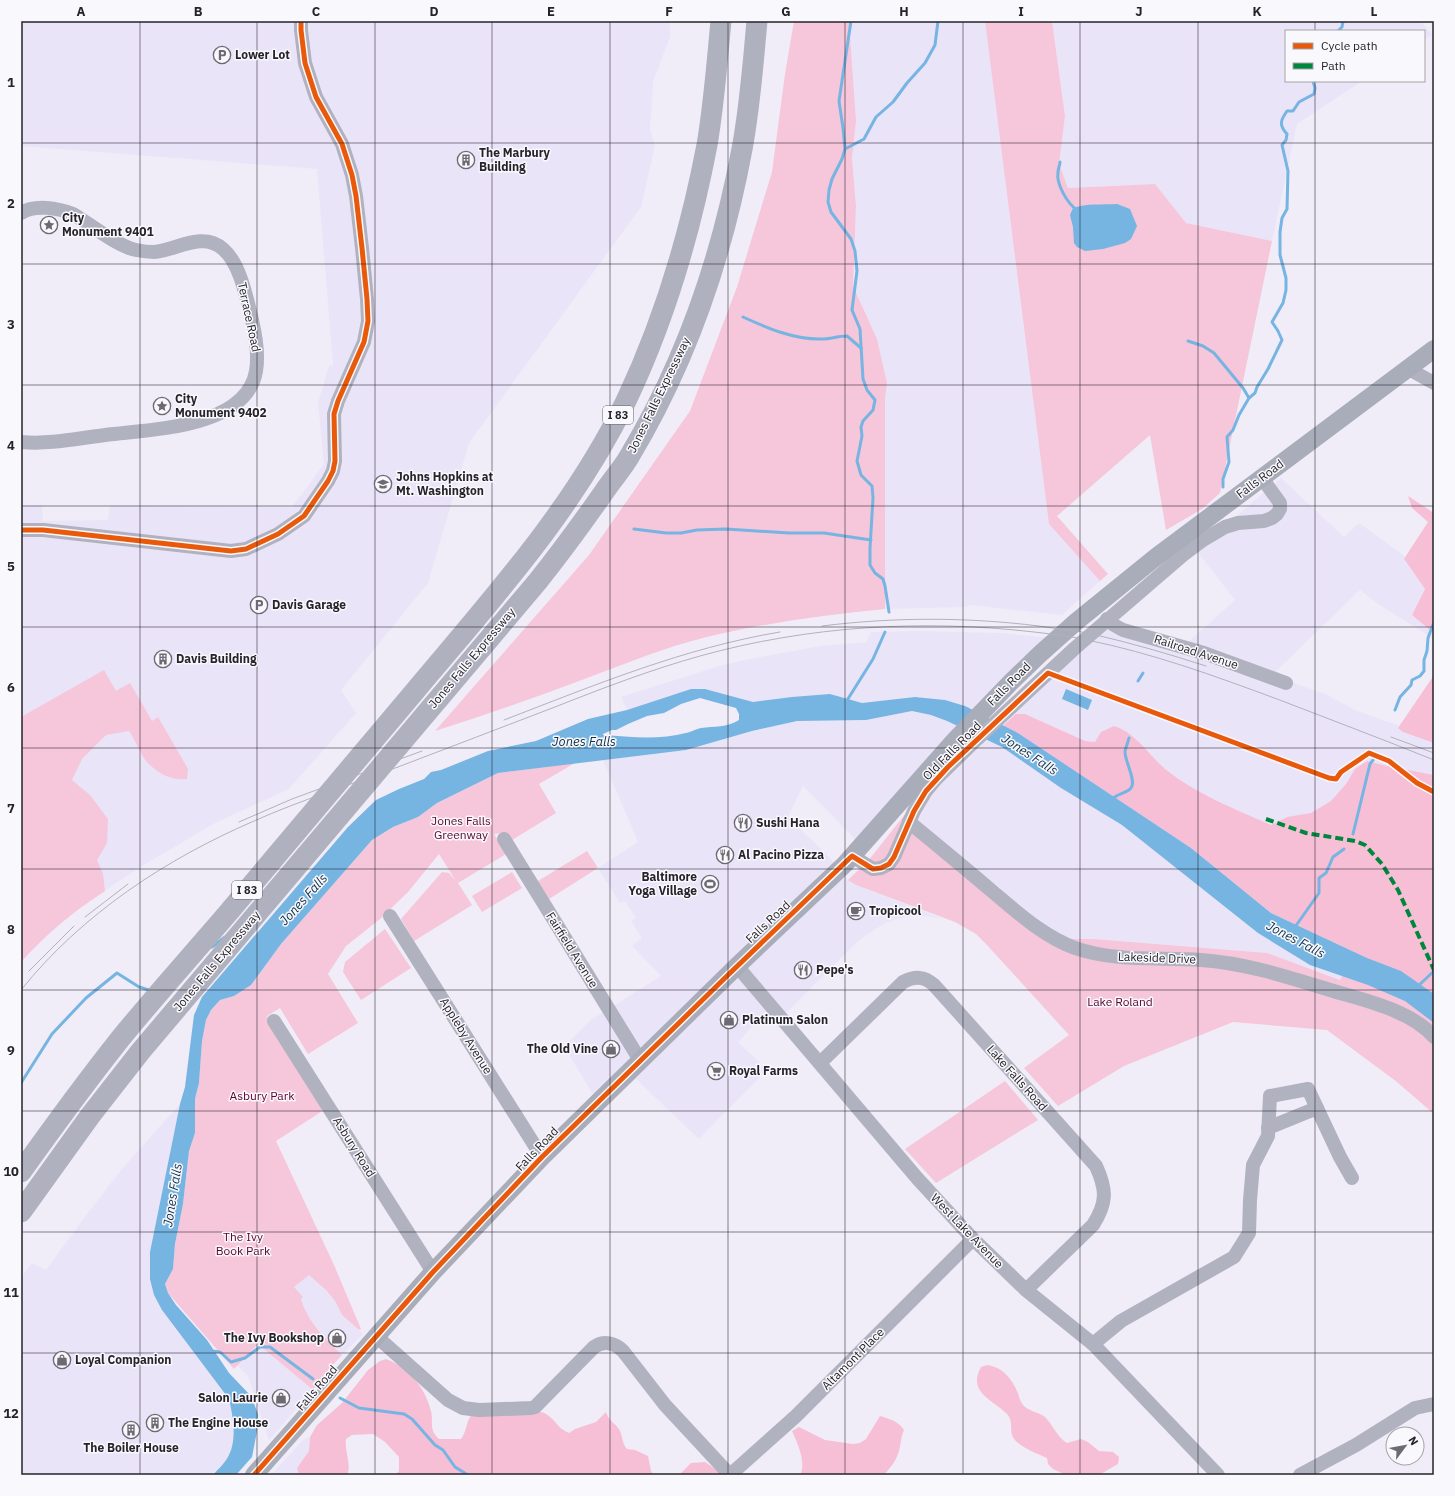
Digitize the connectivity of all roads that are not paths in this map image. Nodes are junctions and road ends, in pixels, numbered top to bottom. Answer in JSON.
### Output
{"nodes":[{"id":1,"x":301,"y":21,"type":"edge"},
{"id":2,"x":721,"y":21,"type":"edge"},
{"id":3,"x":757,"y":21,"type":"edge"},
{"id":4,"x":21,"y":213,"type":"edge"},
{"id":5,"x":1434,"y":349,"type":"edge"},
{"id":6,"x":1408,"y":368,"type":"junction"},
{"id":7,"x":1434,"y":383,"type":"edge"},
{"id":8,"x":21,"y":442,"type":"edge"},
{"id":9,"x":1262,"y":478,"type":"junction"},
{"id":10,"x":21,"y":530,"type":"edge"},
{"id":11,"x":1107,"y":620,"type":"junction"},
{"id":12,"x":1286,"y":683,"type":"dead end"},
{"id":13,"x":909,"y":822,"type":"junction"},
{"id":14,"x":504,"y":839,"type":"dead end"},
{"id":15,"x":852,"y":856,"type":"junction"},
{"id":16,"x":390,"y":916,"type":"dead end"},
{"id":17,"x":737,"y":966,"type":"junction"},
{"id":18,"x":274,"y":1021,"type":"dead end"},
{"id":19,"x":1434,"y":1037,"type":"edge"},
{"id":20,"x":640,"y":1060,"type":"junction"},
{"id":21,"x":820,"y":1063,"type":"junction"},
{"id":22,"x":1318,"y":1108,"type":"junction"},
{"id":23,"x":1268,"y":1128,"type":"junction"},
{"id":24,"x":542,"y":1157,"type":"junction"},
{"id":25,"x":21,"y":1172,"type":"edge"},
{"id":26,"x":1352,"y":1178,"type":"dead end"},
{"id":27,"x":21,"y":1212,"type":"edge"},
{"id":28,"x":973,"y":1239,"type":"junction"},
{"id":29,"x":433,"y":1272,"type":"junction"},
{"id":30,"x":1026,"y":1290,"type":"junction"},
{"id":31,"x":376,"y":1336,"type":"junction"},
{"id":32,"x":1093,"y":1344,"type":"junction"},
{"id":33,"x":1434,"y":1404,"type":"edge"},
{"id":34,"x":254,"y":1475,"type":"edge"},
{"id":35,"x":730,"y":1475,"type":"edge"},
{"id":36,"x":1218,"y":1475,"type":"edge"},
{"id":37,"x":1300,"y":1475,"type":"edge"}],
"edges":[{"from":1,"to":10,"type":"street"},
{"from":2,"to":25,"type":"highway","name":"Jones Falls Expressway","number":"I 83"},
{"from":3,"to":27,"type":"highway","name":"Jones Falls Expressway","number":"I 83"},
{"from":4,"to":8,"type":"street","name":"Terrace Road"},
{"from":5,"to":6,"type":"main road","name":"Falls Road"},
{"from":6,"to":7,"type":"street"},
{"from":6,"to":9,"type":"main road","name":"Falls Road"},
{"from":9,"to":11,"type":"street","name":"Old Falls Road"},
{"from":9,"to":15,"type":"main road","name":"Falls Road"},
{"from":11,"to":12,"type":"street","name":"Railroad Avenue"},
{"from":11,"to":13,"type":"street","name":"Old Falls Road"},
{"from":13,"to":15,"type":"street","name":"Old Falls Road"},
{"from":13,"to":19,"type":"street","name":"Lakeside Drive"},
{"from":14,"to":20,"type":"street","name":"Fairfield Avenue"},
{"from":15,"to":17,"type":"main road","name":"Falls Road"},
{"from":16,"to":24,"type":"street","name":"Appleby Avenue"},
{"from":17,"to":20,"type":"main road","name":"Falls Road"},
{"from":17,"to":21,"type":"street","name":"West Lake Avenue"},
{"from":18,"to":29,"type":"street","name":"Asbury Road"},
{"from":20,"to":24,"type":"main road","name":"Falls Road"},
{"from":21,"to":28,"type":"street","name":"West Lake Avenue"},
{"from":21,"to":30,"type":"street","name":"Lake Falls Road"},
{"from":22,"to":23,"type":"street"},
{"from":22,"to":23,"type":"street"},
{"from":22,"to":26,"type":"street"},
{"from":23,"to":32,"type":"street"},
{"from":24,"to":29,"type":"main road","name":"Falls Road"},
{"from":28,"to":30,"type":"street","name":"West Lake Avenue"},
{"from":28,"to":35,"type":"street","name":"Altamont Place"},
{"from":29,"to":31,"type":"main road","name":"Falls Road"},
{"from":30,"to":32,"type":"street","name":"West Lake Avenue"},
{"from":31,"to":34,"type":"main road","name":"Falls Road"},
{"from":31,"to":35,"type":"street"},
{"from":32,"to":36,"type":"street","name":"West Lake Avenue"},
{"from":33,"to":37,"type":"street"}]}
